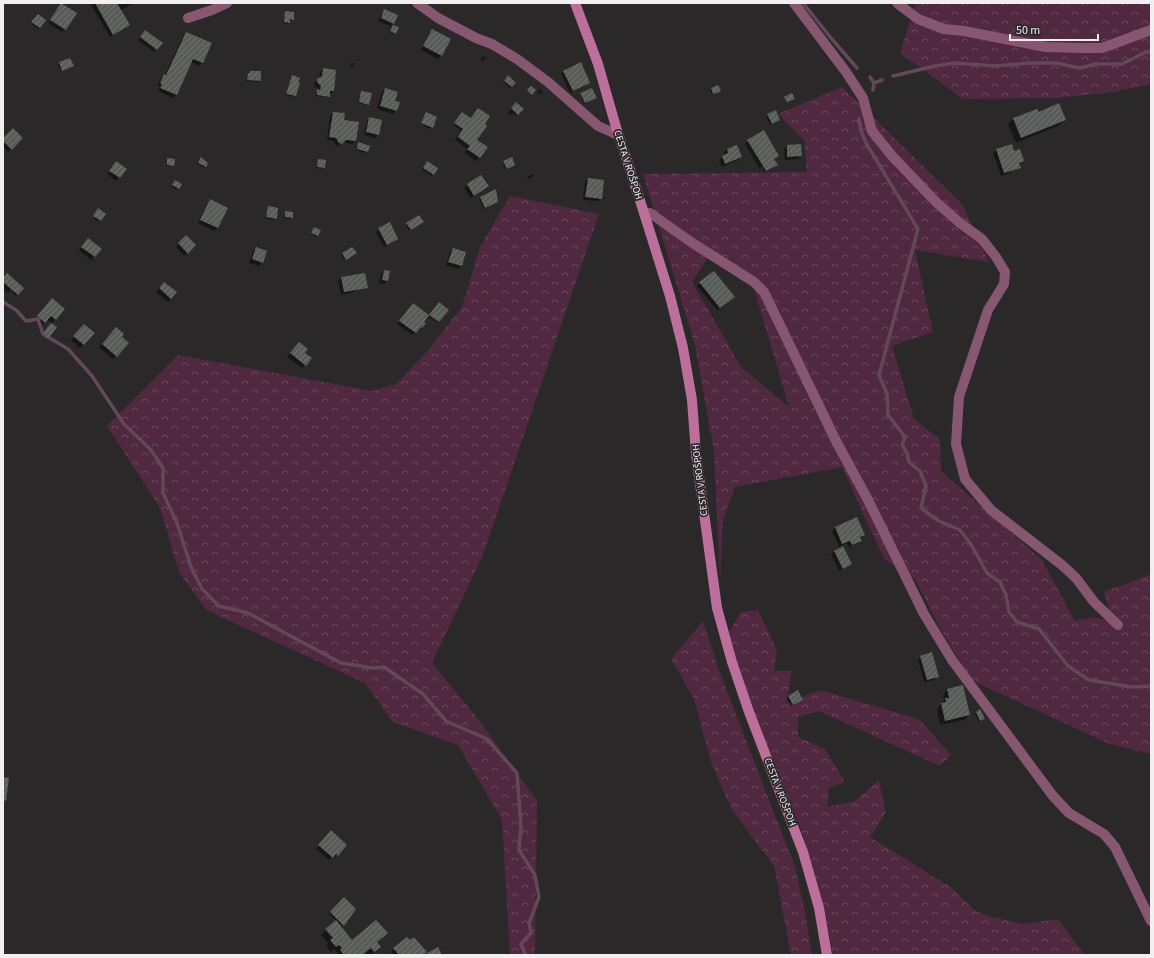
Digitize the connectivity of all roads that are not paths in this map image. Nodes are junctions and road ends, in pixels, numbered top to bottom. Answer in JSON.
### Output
{"nodes":[{"id":1,"x":227,"y":3,"type":"edge"},
{"id":2,"x":417,"y":3,"type":"edge"},
{"id":3,"x":575,"y":3,"type":"edge"},
{"id":4,"x":794,"y":3,"type":"edge"},
{"id":5,"x":897,"y":3,"type":"edge"},
{"id":6,"x":188,"y":18,"type":"dead end"},
{"id":7,"x":1151,"y":30,"type":"edge"},
{"id":8,"x":618,"y":135,"type":"junction"},
{"id":9,"x":644,"y":213,"type":"junction"},
{"id":10,"x":1118,"y":625,"type":"dead end"},
{"id":11,"x":1151,"y":921,"type":"edge"},
{"id":12,"x":827,"y":955,"type":"edge"}],
"edges":[{"from":1,"to":6,"type":"street"},
{"from":2,"to":8,"type":"street"},
{"from":3,"to":8,"type":"street","name":"CESTA V ROŠPOH"},
{"from":4,"to":10,"type":"street"},
{"from":5,"to":7,"type":"street"},
{"from":8,"to":9,"type":"street","name":"CESTA V ROŠPOH"},
{"from":9,"to":11,"type":"street"},
{"from":9,"to":12,"type":"street","name":"CESTA V ROŠPOH"}]}
